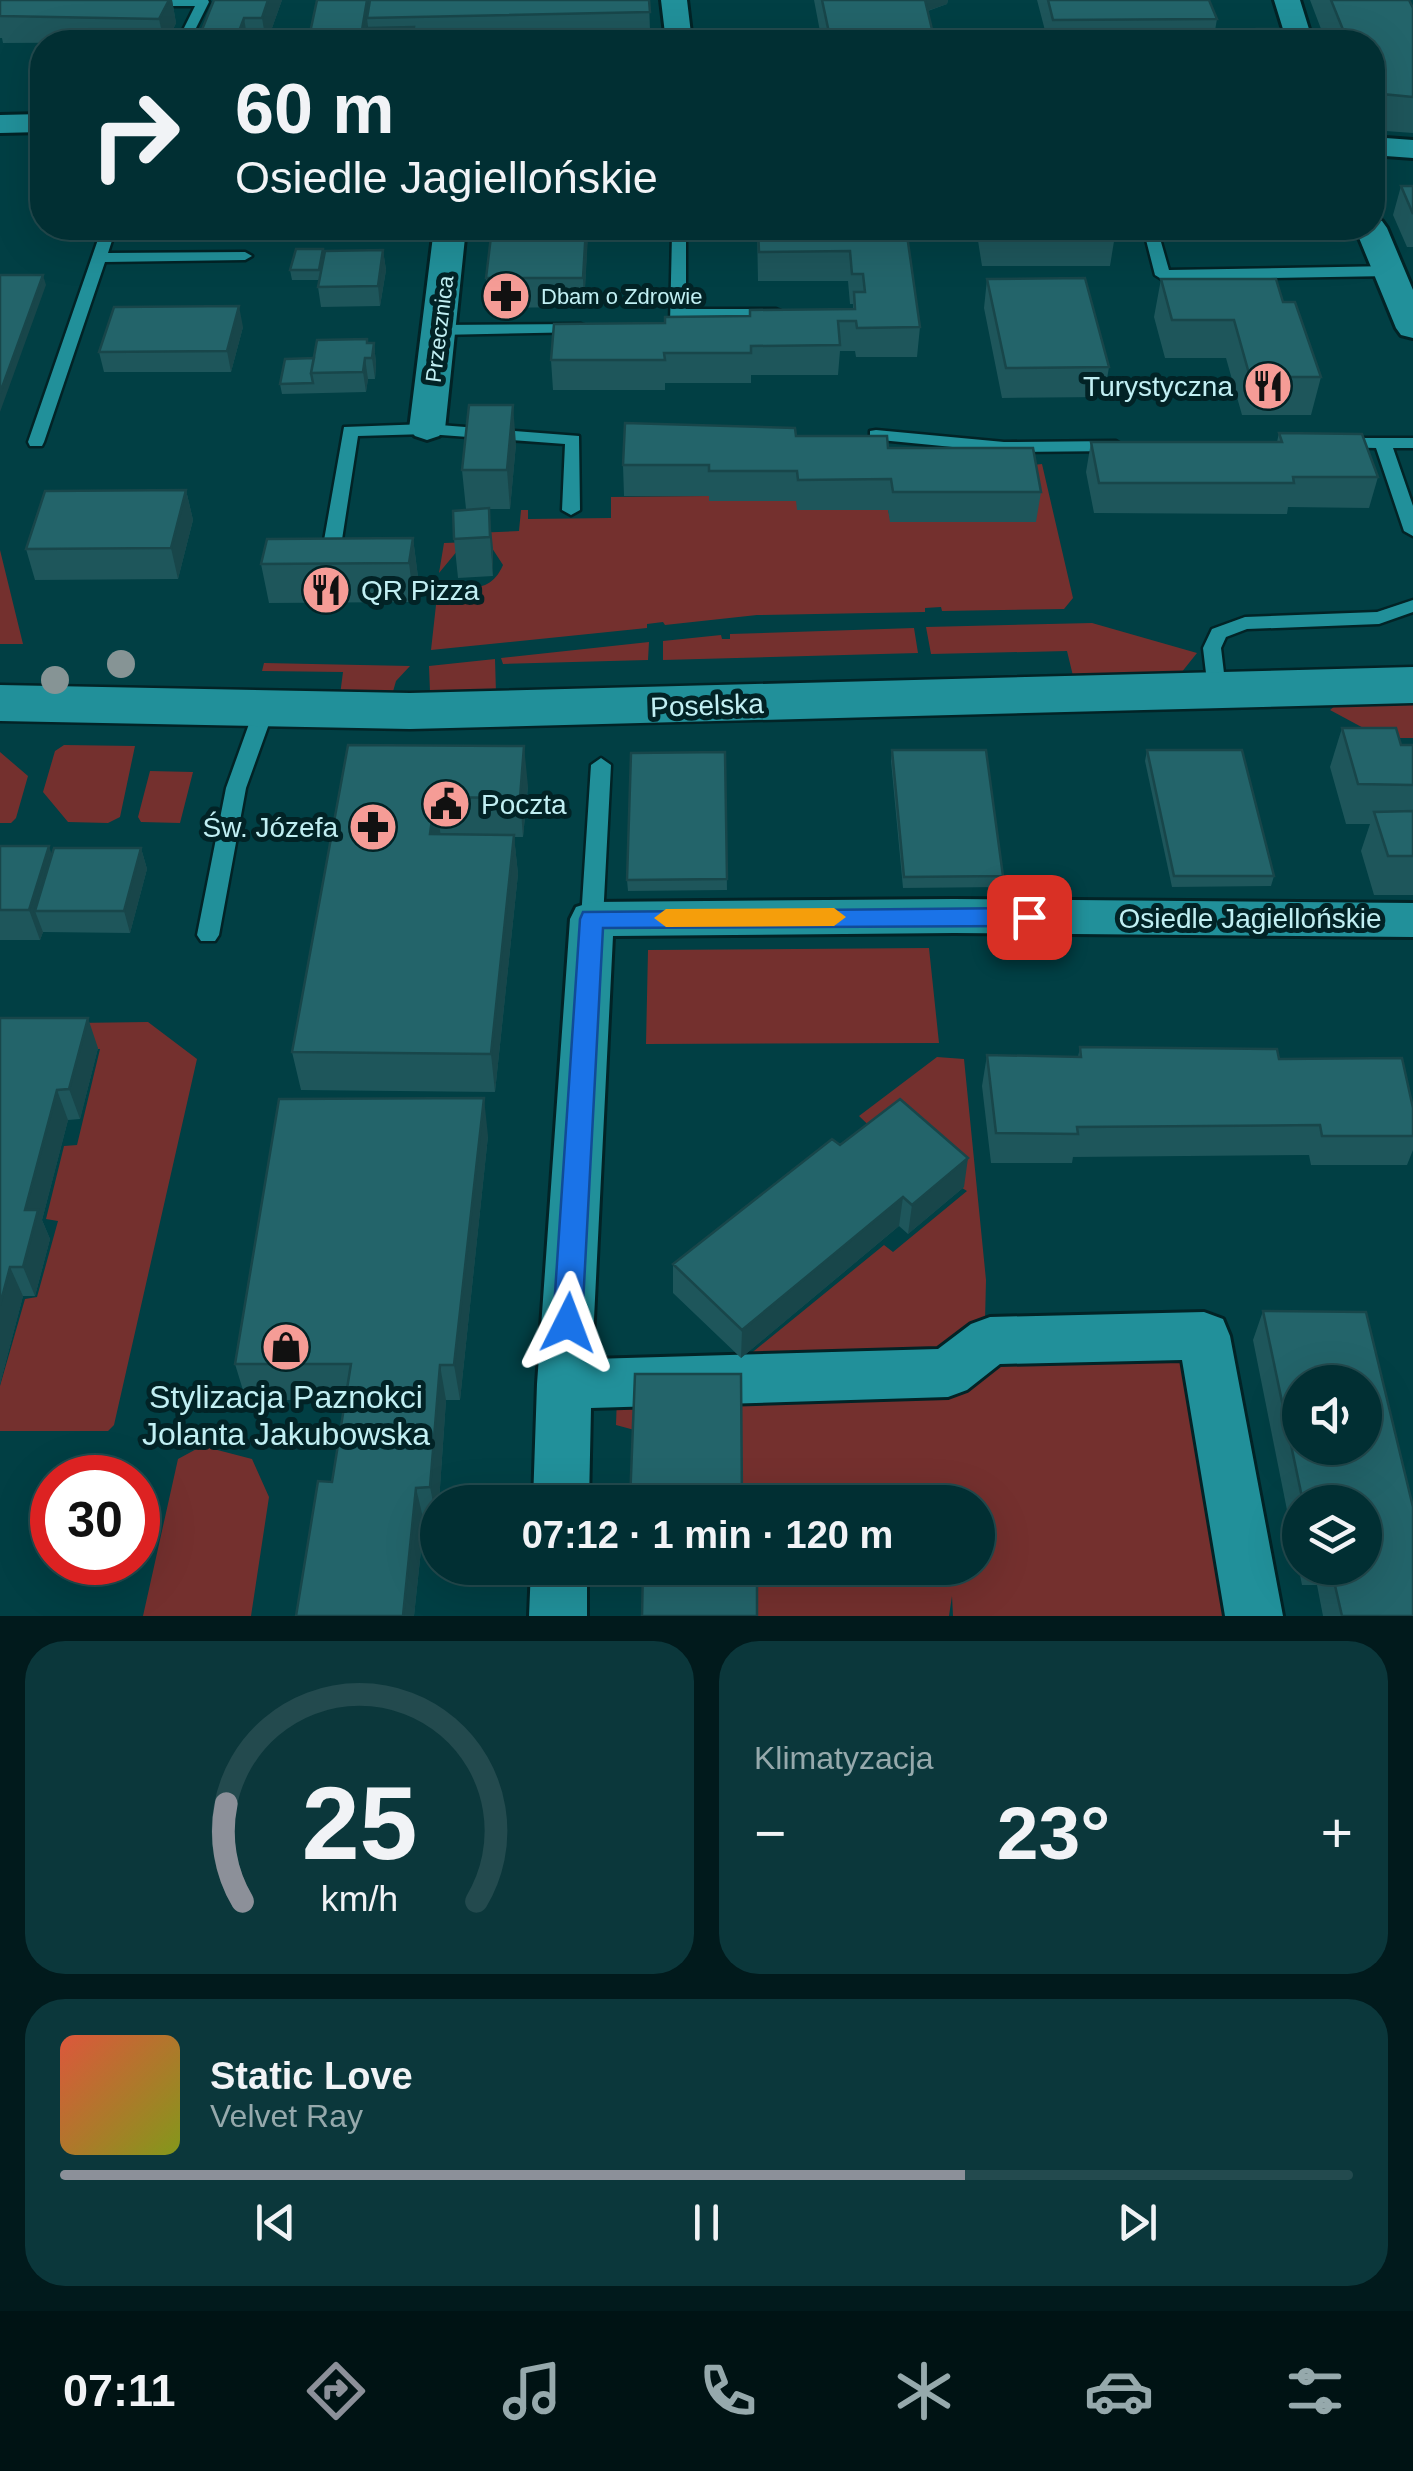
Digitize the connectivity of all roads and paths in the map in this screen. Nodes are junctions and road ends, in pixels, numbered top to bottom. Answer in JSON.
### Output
{"nodes":[{"id":1,"x":674,"y":0,"type":"edge"},
{"id":2,"x":1286,"y":0,"type":"edge"},
{"id":3,"x":129,"y":2,"type":"edge"},
{"id":4,"x":189,"y":30,"type":"edge"},
{"id":5,"x":678,"y":30,"type":"edge"},
{"id":6,"x":1296,"y":30,"type":"edge"},
{"id":7,"x":30,"y":123,"type":"edge"},
{"id":8,"x":0,"y":124,"type":"edge"},
{"id":9,"x":1385,"y":147,"type":"edge"},
{"id":10,"x":1413,"y":149,"type":"edge"},
{"id":11,"x":105,"y":240,"type":"edge"},
{"id":12,"x":449,"y":240,"type":"edge"},
{"id":13,"x":680,"y":240,"type":"edge"},
{"id":14,"x":1153,"y":240,"type":"edge"},
{"id":15,"x":1377,"y":240,"type":"edge"},
{"id":16,"x":245,"y":256,"type":"dead end"},
{"id":17,"x":99,"y":258,"type":"junction"},
{"id":18,"x":1391,"y":271,"type":"junction"},
{"id":19,"x":678,"y":314,"type":"junction"},
{"id":20,"x":791,"y":314,"type":"edge"},
{"id":21,"x":1413,"y":328,"type":"edge"},
{"id":22,"x":438,"y":330,"type":"junction"},
{"id":23,"x":601,"y":330,"type":"edge"},
{"id":24,"x":640,"y":330,"type":"edge"},
{"id":25,"x":427,"y":430,"type":"junction"},
{"id":26,"x":876,"y":435,"type":"edge"},
{"id":27,"x":36,"y":442,"type":"dead end"},
{"id":28,"x":1383,"y":443,"type":"junction"},
{"id":29,"x":1413,"y":443,"type":"edge"},
{"id":30,"x":1326,"y":444,"type":"edge"},
{"id":31,"x":1136,"y":446,"type":"edge"},
{"id":32,"x":571,"y":510,"type":"dead end"},
{"id":33,"x":1413,"y":531,"type":"edge"},
{"id":34,"x":332,"y":546,"type":"edge"},
{"id":35,"x":1413,"y":606,"type":"edge"},
{"id":36,"x":1413,"y":685,"type":"edge"},
{"id":37,"x":1217,"y":690,"type":"junction"},
{"id":38,"x":0,"y":703,"type":"edge"},
{"id":39,"x":264,"y":710,"type":"junction"},
{"id":40,"x":601,"y":765,"type":"dead end"},
{"id":41,"x":592,"y":919,"type":"junction"},
{"id":42,"x":1413,"y":920,"type":"edge"},
{"id":43,"x":208,"y":935,"type":"dead end"},
{"id":44,"x":564,"y":1384,"type":"junction"},
{"id":45,"x":561,"y":1485,"type":"edge"},
{"id":46,"x":559,"y":1585,"type":"edge"},
{"id":47,"x":558,"y":1616,"type":"edge"},
{"id":48,"x":1254,"y":1616,"type":"edge"}],
"edges":[{"from":1,"to":5,"type":"street"},
{"from":2,"to":6,"type":"street"},
{"from":3,"to":4,"type":"lane"},
{"from":7,"to":8,"type":"street"},
{"from":9,"to":10,"type":"street"},
{"from":11,"to":17,"type":"lane"},
{"from":12,"to":22,"type":"street","name":"Przecznica"},
{"from":13,"to":19,"type":"lane"},
{"from":14,"to":18,"type":"lane"},
{"from":15,"to":18,"type":"street"},
{"from":16,"to":17,"type":"lane"},
{"from":17,"to":27,"type":"lane"},
{"from":18,"to":21,"type":"street"},
{"from":19,"to":20,"type":"lane"},
{"from":19,"to":24,"type":"lane"},
{"from":22,"to":23,"type":"lane"},
{"from":22,"to":25,"type":"street","name":"Przecznica"},
{"from":25,"to":32,"type":"lane"},
{"from":25,"to":34,"type":"lane"},
{"from":26,"to":31,"type":"lane"},
{"from":28,"to":29,"type":"lane"},
{"from":28,"to":30,"type":"lane"},
{"from":28,"to":33,"type":"lane"},
{"from":35,"to":37,"type":"lane"},
{"from":36,"to":37,"type":"street","name":"Poselska"},
{"from":37,"to":39,"type":"street","name":"Poselska"},
{"from":38,"to":39,"type":"street","name":"Poselska"},
{"from":39,"to":43,"type":"lane"},
{"from":40,"to":41,"type":"lane"},
{"from":41,"to":42,"type":"street","name":"Osiedle Jagiellońskie"},
{"from":41,"to":44,"type":"street"},
{"from":44,"to":45,"type":"street"},
{"from":44,"to":48,"type":"street"},
{"from":46,"to":47,"type":"street"}]}
